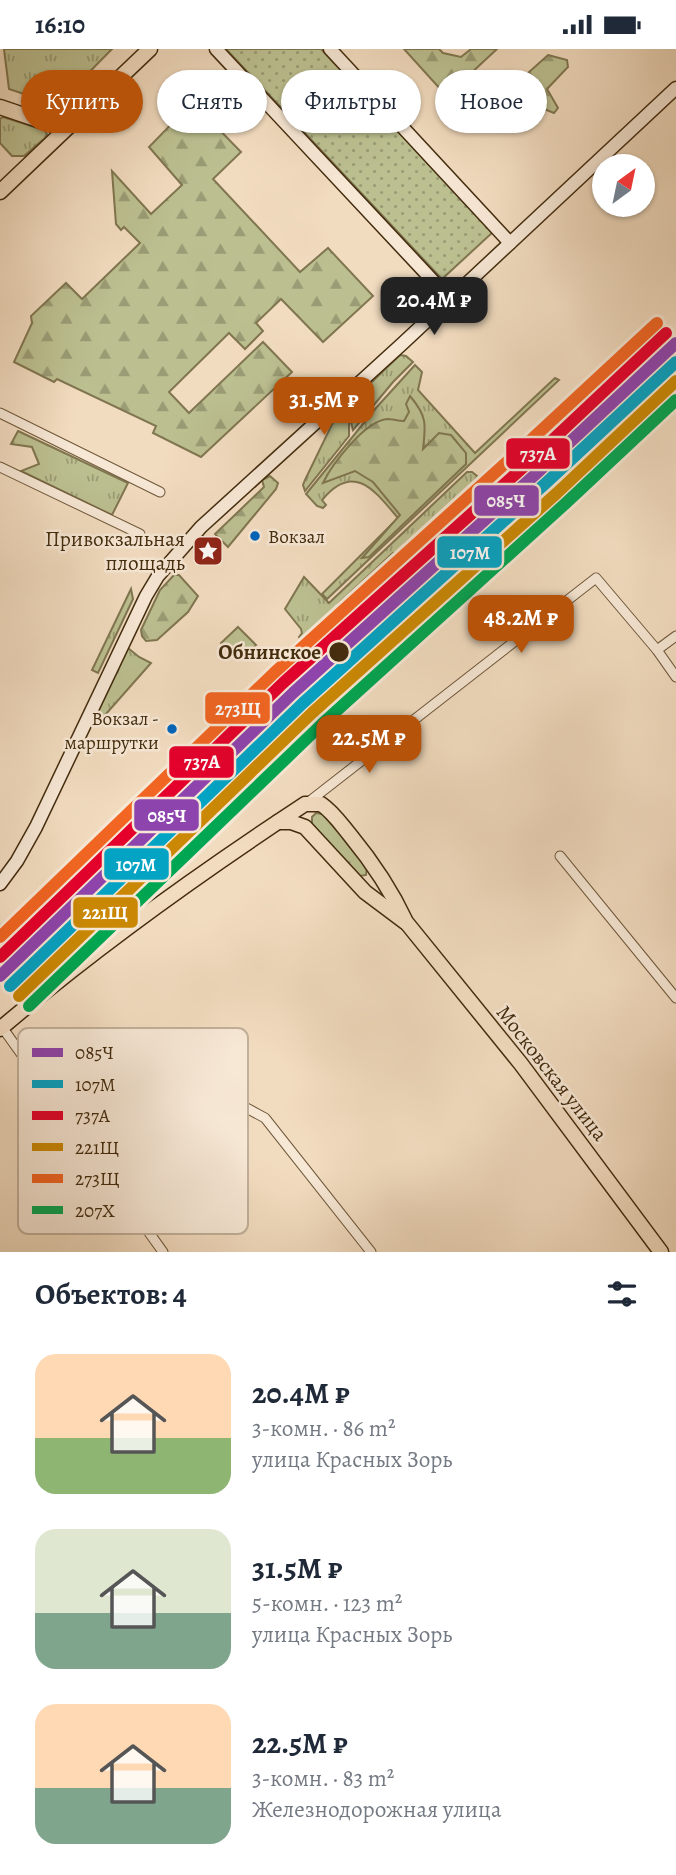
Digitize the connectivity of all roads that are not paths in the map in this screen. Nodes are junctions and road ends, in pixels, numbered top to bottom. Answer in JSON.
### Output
{"nodes":[{"id":1,"x":150,"y":49,"type":"edge"},
{"id":2,"x":216,"y":49,"type":"edge"},
{"id":3,"x":330,"y":49,"type":"edge"},
{"id":4,"x":128,"y":70,"type":"edge"},
{"id":5,"x":676,"y":88,"type":"edge"},
{"id":6,"x":0,"y":107,"type":"edge"},
{"id":7,"x":21,"y":114,"type":"edge"},
{"id":8,"x":61,"y":133,"type":"edge"},
{"id":9,"x":0,"y":192,"type":"edge"},
{"id":10,"x":510,"y":243,"type":"junction"},
{"id":11,"x":450,"y":299,"type":"junction"},
{"id":12,"x":0,"y":413,"type":"edge"},
{"id":13,"x":0,"y":467,"type":"edge"},
{"id":14,"x":160,"y":492,"type":"dead end"},
{"id":15,"x":140,"y":534,"type":"dead end"},
{"id":16,"x":676,"y":636,"type":"edge"},
{"id":17,"x":657,"y":650,"type":"junction"},
{"id":18,"x":676,"y":677,"type":"edge"},
{"id":19,"x":328,"y":787,"type":"junction"},
{"id":20,"x":305,"y":804,"type":"junction"},
{"id":21,"x":327,"y":808,"type":"junction"},
{"id":22,"x":278,"y":822,"type":"junction"},
{"id":23,"x":305,"y":827,"type":"junction"},
{"id":24,"x":560,"y":856,"type":"dead end"},
{"id":25,"x":373,"y":863,"type":"junction"},
{"id":26,"x":356,"y":882,"type":"junction"},
{"id":27,"x":0,"y":884,"type":"edge"},
{"id":28,"x":406,"y":922,"type":"junction"},
{"id":29,"x":676,"y":998,"type":"edge"},
{"id":30,"x":1,"y":1028,"type":"edge"},
{"id":31,"x":18,"y":1051,"type":"edge"},
{"id":32,"x":248,"y":1109,"type":"edge"},
{"id":33,"x":150,"y":1234,"type":"edge"},
{"id":34,"x":163,"y":1252,"type":"edge"},
{"id":35,"x":372,"y":1252,"type":"edge"},
{"id":36,"x":661,"y":1252,"type":"edge"}],
"edges":[{"from":1,"to":4,"type":"main road"},
{"from":2,"to":11,"type":"street"},
{"from":3,"to":10,"type":"street"},
{"from":5,"to":10,"type":"street"},
{"from":6,"to":7,"type":"main road"},
{"from":8,"to":9,"type":"main road"},
{"from":10,"to":11,"type":"street"},
{"from":11,"to":27,"type":"street"},
{"from":12,"to":14,"type":"street"},
{"from":13,"to":15,"type":"street"},
{"from":16,"to":17,"type":"street"},
{"from":17,"to":18,"type":"street"},
{"from":17,"to":19,"type":"street"},
{"from":19,"to":20,"type":"street"},
{"from":19,"to":21,"type":"street"},
{"from":20,"to":21,"type":"main road"},
{"from":20,"to":22,"type":"main road"},
{"from":20,"to":23,"type":"main road"},
{"from":21,"to":25,"type":"main road","name":"Московская улица"},
{"from":22,"to":23,"type":"main road"},
{"from":22,"to":30,"type":"main road"},
{"from":23,"to":26,"type":"main road","name":"Московская улица"},
{"from":24,"to":29,"type":"street"},
{"from":25,"to":26,"type":"main road"},
{"from":25,"to":28,"type":"main road","name":"Московская улица"},
{"from":26,"to":28,"type":"main road","name":"Московская улица"},
{"from":28,"to":36,"type":"main road","name":"Московская улица"},
{"from":30,"to":31,"type":"street"},
{"from":32,"to":35,"type":"street"},
{"from":33,"to":34,"type":"street"}]}
